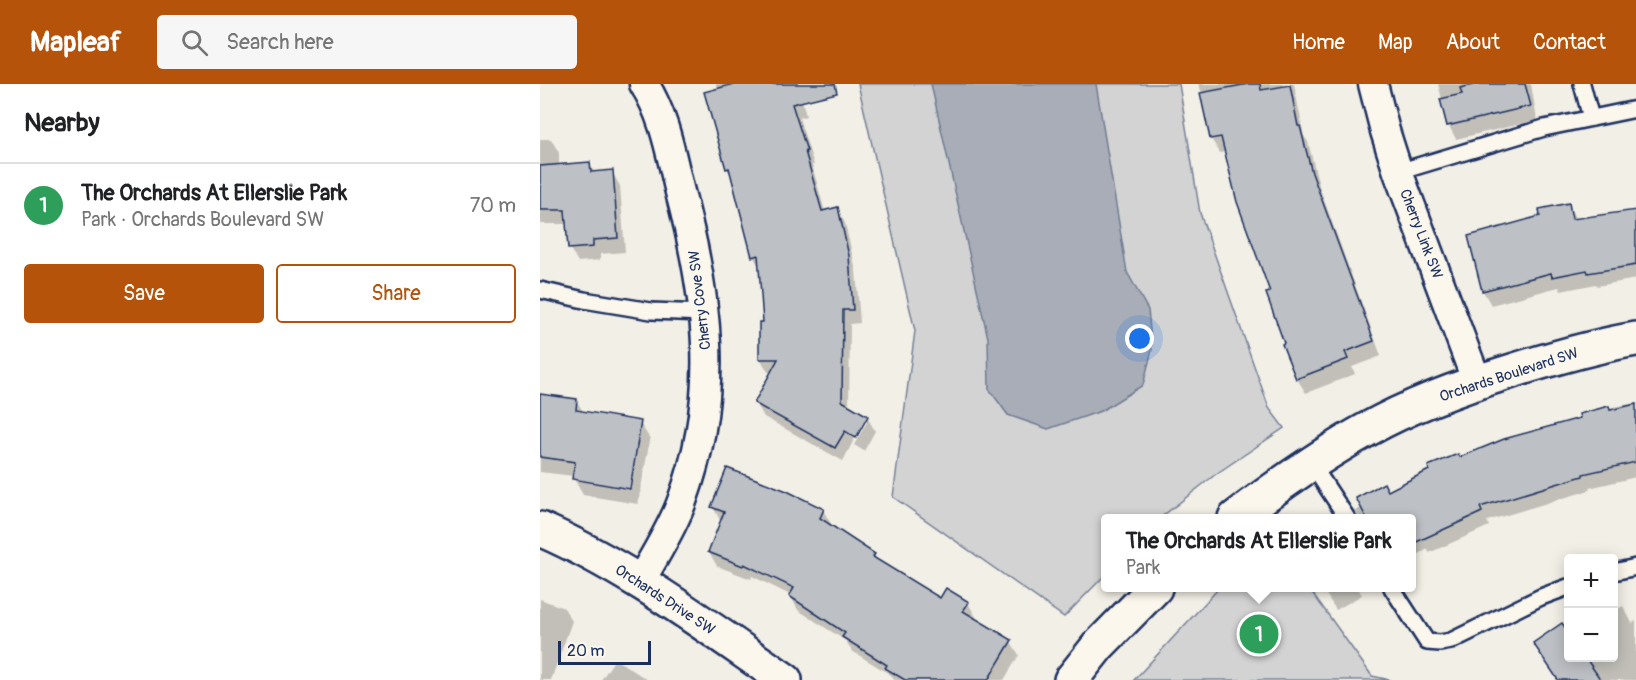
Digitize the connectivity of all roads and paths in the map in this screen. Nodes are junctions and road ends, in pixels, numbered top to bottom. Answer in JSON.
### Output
{"nodes":[{"id":1,"x":644,"y":84,"type":"edge"},
{"id":2,"x":1373,"y":84,"type":"edge"},
{"id":3,"x":1582,"y":84,"type":"edge"},
{"id":4,"x":1636,"y":109,"type":"edge"},
{"id":5,"x":1591,"y":118,"type":"junction"},
{"id":6,"x":1398,"y":172,"type":"junction"},
{"id":7,"x":540,"y":290,"type":"edge"},
{"id":8,"x":705,"y":313,"type":"junction"},
{"id":9,"x":1636,"y":339,"type":"edge"},
{"id":10,"x":1477,"y":382,"type":"junction"},
{"id":11,"x":1311,"y":463,"type":"junction"},
{"id":12,"x":1242,"y":514,"type":"edge"},
{"id":13,"x":1344,"y":514,"type":"edge"},
{"id":14,"x":540,"y":529,"type":"edge"},
{"id":15,"x":1636,"y":567,"type":"edge"},
{"id":16,"x":1618,"y":571,"type":"edge"},
{"id":17,"x":640,"y":582,"type":"junction"},
{"id":18,"x":1564,"y":589,"type":"edge"},
{"id":19,"x":1151,"y":592,"type":"edge"},
{"id":20,"x":1395,"y":592,"type":"edge"},
{"id":21,"x":785,"y":680,"type":"edge"},
{"id":22,"x":1071,"y":680,"type":"edge"}],
"edges":[{"from":1,"to":8,"type":"street","name":"Cherry Cove SW"},
{"from":2,"to":6,"type":"street","name":"Cherry Link SW"},
{"from":3,"to":5,"type":"lane"},
{"from":4,"to":5,"type":"lane"},
{"from":5,"to":6,"type":"lane"},
{"from":6,"to":10,"type":"street","name":"Cherry Link SW"},
{"from":7,"to":8,"type":"lane"},
{"from":8,"to":17,"type":"street","name":"Cherry Cove SW"},
{"from":9,"to":10,"type":"street","name":"Orchards Boulevard SW"},
{"from":10,"to":11,"type":"street","name":"Orchards Boulevard SW"},
{"from":11,"to":12,"type":"street","name":"Orchards Boulevard SW"},
{"from":11,"to":13,"type":"lane"},
{"from":14,"to":17,"type":"street","name":"Orchards Drive SW"},
{"from":15,"to":16,"type":"lane"},
{"from":17,"to":21,"type":"street","name":"Orchards Drive SW"},
{"from":18,"to":20,"type":"lane"},
{"from":19,"to":22,"type":"street"}]}
